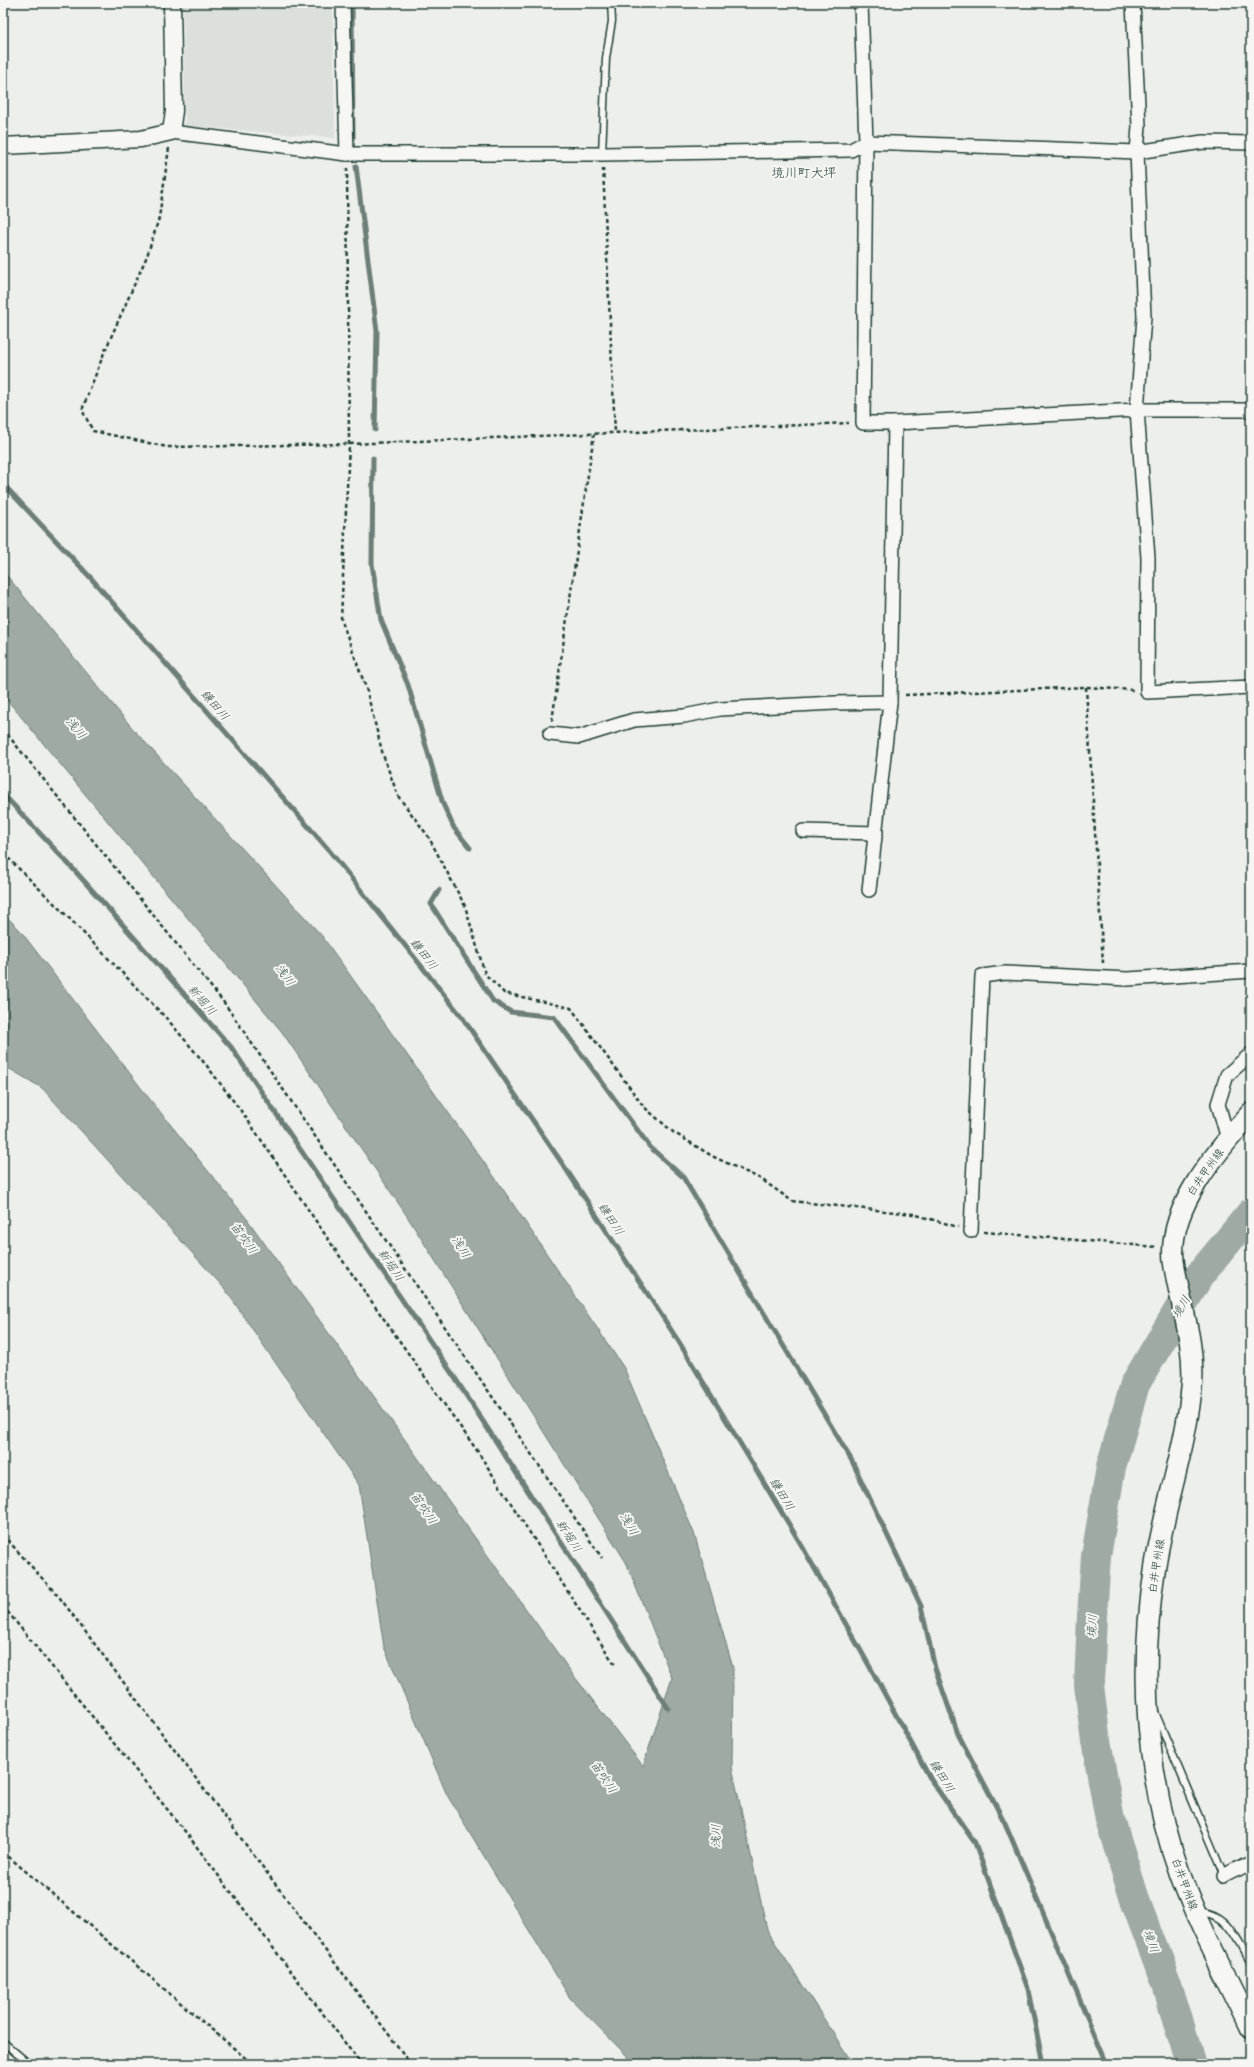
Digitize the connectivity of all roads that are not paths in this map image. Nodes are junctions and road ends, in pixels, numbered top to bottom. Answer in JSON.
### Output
{"nodes":[{"id":1,"x":172,"y":3,"type":"edge"},
{"id":2,"x":343,"y":3,"type":"edge"},
{"id":3,"x":611,"y":3,"type":"edge"},
{"id":4,"x":861,"y":3,"type":"edge"},
{"id":5,"x":1133,"y":3,"type":"edge"},
{"id":6,"x":171,"y":132,"type":"junction"},
{"id":7,"x":866,"y":142,"type":"junction"},
{"id":8,"x":1251,"y":143,"type":"edge"},
{"id":9,"x":3,"y":146,"type":"edge"},
{"id":10,"x":1137,"y":152,"type":"junction"},
{"id":11,"x":347,"y":154,"type":"junction"},
{"id":12,"x":602,"y":154,"type":"junction"},
{"id":13,"x":1137,"y":410,"type":"junction"},
{"id":14,"x":1251,"y":410,"type":"edge"},
{"id":15,"x":895,"y":423,"type":"junction"},
{"id":16,"x":1251,"y":687,"type":"edge"},
{"id":17,"x":890,"y":702,"type":"junction"},
{"id":18,"x":550,"y":734,"type":"road end"},
{"id":19,"x":803,"y":832,"type":"dead end"},
{"id":20,"x":876,"y":833,"type":"junction"},
{"id":21,"x":869,"y":890,"type":"dead end"},
{"id":22,"x":1251,"y":971,"type":"edge"},
{"id":23,"x":1251,"y":1054,"type":"edge"},
{"id":24,"x":1251,"y":1114,"type":"edge"},
{"id":25,"x":1228,"y":1139,"type":"junction"},
{"id":26,"x":971,"y":1231,"type":"road end"},
{"id":27,"x":1146,"y":1690,"type":"junction"},
{"id":28,"x":1251,"y":1862,"type":"edge"},
{"id":29,"x":1224,"y":1876,"type":"joint"},
{"id":30,"x":1195,"y":1912,"type":"junction"},
{"id":31,"x":1251,"y":1963,"type":"edge"},
{"id":32,"x":1251,"y":2028,"type":"edge"},
{"id":33,"x":3,"y":2042,"type":"edge"},
{"id":34,"x":29,"y":2064,"type":"edge"}],
"edges":[{"from":1,"to":6,"type":"street"},
{"from":2,"to":11,"type":"street"},
{"from":3,"to":12,"type":"lane"},
{"from":4,"to":7,"type":"street"},
{"from":5,"to":10,"type":"street"},
{"from":6,"to":9,"type":"street"},
{"from":6,"to":11,"type":"street"},
{"from":7,"to":10,"type":"street"},
{"from":7,"to":12,"type":"street"},
{"from":7,"to":15,"type":"street"},
{"from":8,"to":10,"type":"street"},
{"from":10,"to":13,"type":"street"},
{"from":11,"to":12,"type":"street"},
{"from":13,"to":14,"type":"street"},
{"from":13,"to":15,"type":"street"},
{"from":13,"to":16,"type":"street"},
{"from":15,"to":17,"type":"street"},
{"from":17,"to":18,"type":"street"},
{"from":17,"to":20,"type":"street"},
{"from":19,"to":20,"type":"street"},
{"from":20,"to":21,"type":"street"},
{"from":22,"to":26,"type":"street"},
{"from":23,"to":25,"type":"street"},
{"from":24,"to":25,"type":"main road","name":"白井甲州線"},
{"from":25,"to":27,"type":"main road","name":"白井甲州線"},
{"from":27,"to":29,"type":"lane"},
{"from":27,"to":30,"type":"main road","name":"白井甲州線"},
{"from":28,"to":29,"type":"street"},
{"from":30,"to":31,"type":"lane"},
{"from":30,"to":32,"type":"main road","name":"白井甲州線"},
{"from":33,"to":34,"type":"lane"}]}
